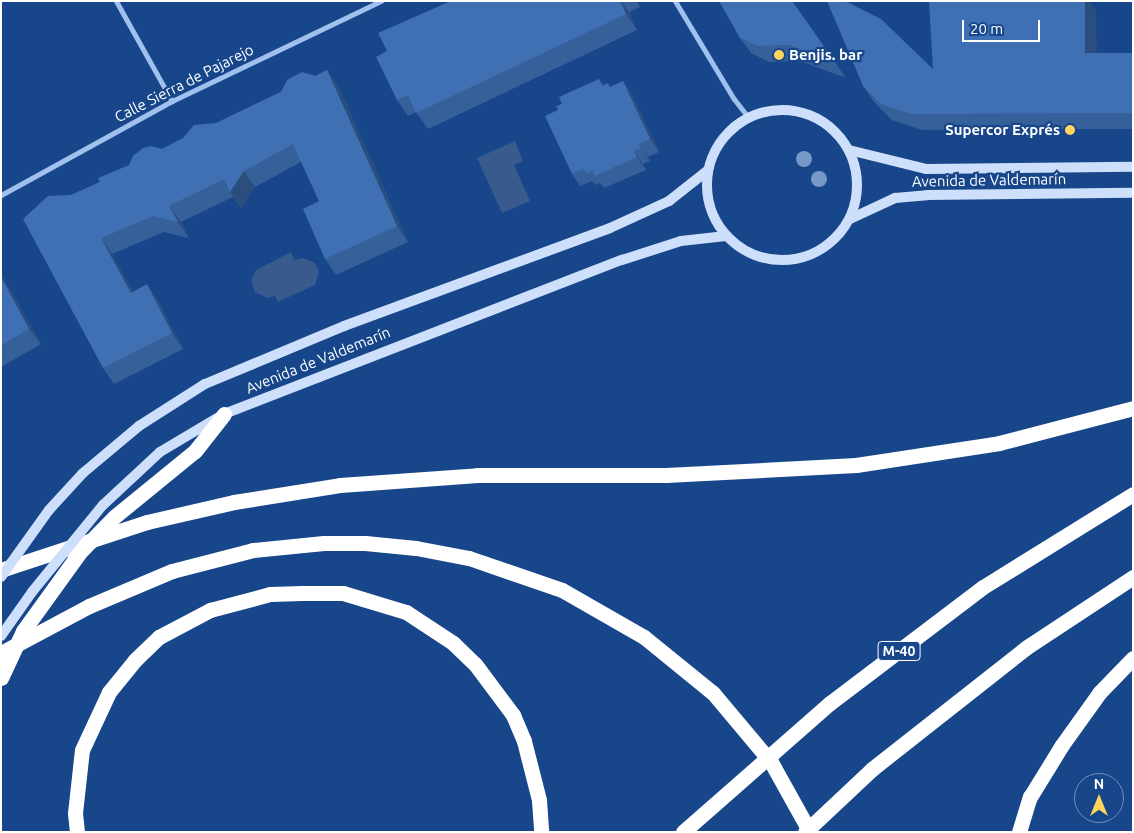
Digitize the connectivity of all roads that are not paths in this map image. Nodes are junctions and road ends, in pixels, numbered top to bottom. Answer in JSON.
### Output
{"nodes":[{"id":1,"x":116,"y":1,"type":"edge"},
{"id":2,"x":381,"y":1,"type":"edge"},
{"id":3,"x":675,"y":1,"type":"edge"},
{"id":4,"x":172,"y":101,"type":"junction"},
{"id":5,"x":748,"y":117,"type":"junction"},
{"id":6,"x":849,"y":150,"type":"junction"},
{"id":7,"x":1133,"y":166,"type":"edge"},
{"id":8,"x":707,"y":172,"type":"junction"},
{"id":9,"x":1133,"y":193,"type":"edge"},
{"id":10,"x":1,"y":195,"type":"edge"},
{"id":11,"x":850,"y":219,"type":"junction"},
{"id":12,"x":726,"y":236,"type":"junction"},
{"id":13,"x":1133,"y":408,"type":"edge"},
{"id":14,"x":224,"y":414,"type":"junction"},
{"id":15,"x":1133,"y":494,"type":"edge"},
{"id":16,"x":1,"y":570,"type":"edge"},
{"id":17,"x":1,"y":577,"type":"edge"},
{"id":18,"x":1133,"y":577,"type":"edge"},
{"id":19,"x":1,"y":636,"type":"edge"},
{"id":20,"x":1,"y":653,"type":"edge"},
{"id":21,"x":1133,"y":658,"type":"edge"},
{"id":22,"x":1,"y":678,"type":"edge"},
{"id":23,"x":77,"y":832,"type":"edge"},
{"id":24,"x":541,"y":832,"type":"edge"},
{"id":25,"x":683,"y":832,"type":"edge"},
{"id":26,"x":805,"y":832,"type":"edge"},
{"id":27,"x":810,"y":832,"type":"edge"},
{"id":28,"x":1019,"y":832,"type":"edge"}],
"edges":[{"from":1,"to":4,"type":"street"},
{"from":2,"to":4,"type":"street","name":"Calle Sierra de Pajarejo"},
{"from":3,"to":5,"type":"street"},
{"from":4,"to":10,"type":"street","name":"Calle Sierra de Pajarejo"},
{"from":5,"to":6,"type":"main road"},
{"from":5,"to":8,"type":"main road"},
{"from":6,"to":7,"type":"main road","name":"Avenida de Valdemarín"},
{"from":6,"to":11,"type":"main road"},
{"from":8,"to":12,"type":"main road"},
{"from":8,"to":17,"type":"main road","name":"Avenida de Valdemarín","bridge":true},
{"from":9,"to":11,"type":"main road","name":"Avenida de Valdemarín"},
{"from":11,"to":12,"type":"main road"},
{"from":12,"to":14,"type":"main road","name":"Avenida de Valdemarín"},
{"from":13,"to":16,"type":"highway"},
{"from":14,"to":19,"type":"main road","name":"Avenida de Valdemarín","bridge":true},
{"from":14,"to":22,"type":"highway","bridge":true},
{"from":15,"to":25,"type":"highway","number":"M-40"},
{"from":18,"to":26,"type":"highway"},
{"from":20,"to":27,"type":"highway","bridge":true},
{"from":21,"to":28,"type":"highway"},
{"from":23,"to":24,"type":"highway"}]}
